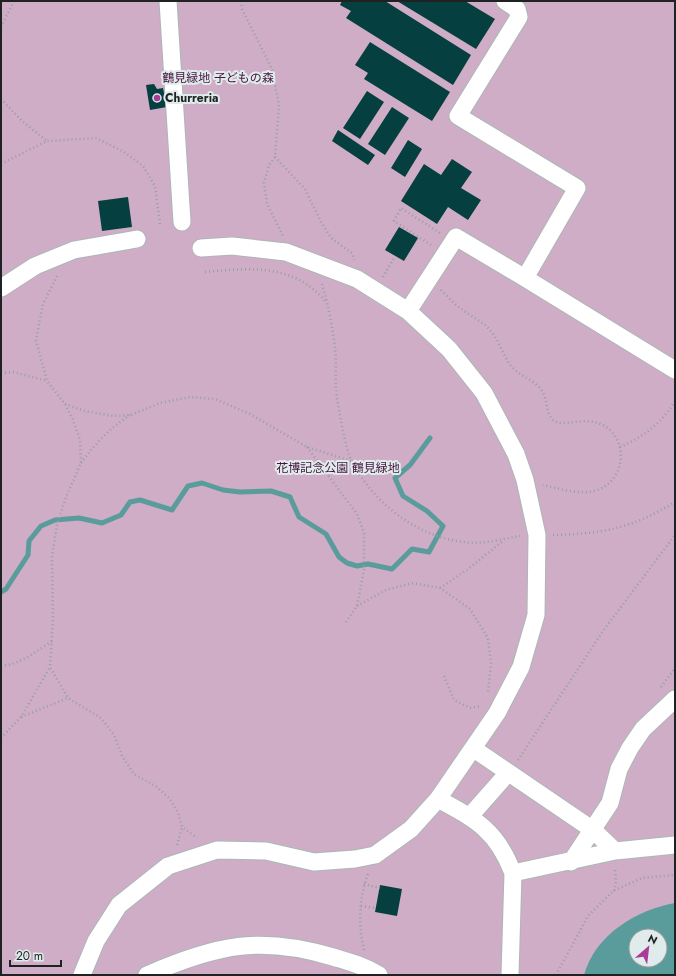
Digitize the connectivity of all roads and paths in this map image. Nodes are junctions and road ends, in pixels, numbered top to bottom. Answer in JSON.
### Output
{"nodes":[{"id":1,"x":14,"y":1,"type":"edge"},
{"id":2,"x":168,"y":1,"type":"edge"},
{"id":3,"x":241,"y":1,"type":"edge"},
{"id":4,"x":505,"y":1,"type":"edge"},
{"id":5,"x":1,"y":27,"type":"edge"},
{"id":6,"x":1,"y":99,"type":"edge"},
{"id":7,"x":47,"y":141,"type":"junction"},
{"id":8,"x":275,"y":158,"type":"junction"},
{"id":9,"x":1,"y":164,"type":"edge"},
{"id":10,"x":182,"y":222,"type":"dead end"},
{"id":11,"x":160,"y":224,"type":"dead end"},
{"id":12,"x":137,"y":239,"type":"dead end"},
{"id":13,"x":202,"y":248,"type":"dead end"},
{"id":14,"x":448,"y":249,"type":"junction"},
{"id":15,"x":286,"y":252,"type":"junction"},
{"id":16,"x":395,"y":256,"type":"dead end"},
{"id":17,"x":316,"y":263,"type":"junction"},
{"id":18,"x":205,"y":272,"type":"dead end"},
{"id":19,"x":59,"y":273,"type":"dead end"},
{"id":20,"x":429,"y":278,"type":"junction"},
{"id":21,"x":525,"y":278,"type":"junction"},
{"id":22,"x":357,"y":279,"type":"junction"},
{"id":23,"x":1,"y":288,"type":"edge"},
{"id":24,"x":375,"y":291,"type":"junction"},
{"id":25,"x":326,"y":302,"type":"junction"},
{"id":26,"x":408,"y":311,"type":"junction"},
{"id":27,"x":675,"y":370,"type":"edge"},
{"id":28,"x":1,"y":373,"type":"edge"},
{"id":29,"x":47,"y":381,"type":"junction"},
{"id":30,"x":675,"y":401,"type":"edge"},
{"id":31,"x":65,"y":404,"type":"junction"},
{"id":32,"x":131,"y":414,"type":"junction"},
{"id":33,"x":307,"y":446,"type":"junction"},
{"id":34,"x":620,"y":447,"type":"junction"},
{"id":35,"x":352,"y":461,"type":"junction"},
{"id":36,"x":81,"y":463,"type":"junction"},
{"id":37,"x":525,"y":480,"type":"junction"},
{"id":38,"x":675,"y":502,"type":"edge"},
{"id":39,"x":537,"y":535,"type":"junction"},
{"id":40,"x":675,"y":535,"type":"edge"},
{"id":41,"x":503,"y":540,"type":"junction"},
{"id":42,"x":440,"y":588,"type":"junction"},
{"id":43,"x":357,"y":606,"type":"junction"},
{"id":44,"x":346,"y":622,"type":"dead end"},
{"id":45,"x":52,"y":641,"type":"junction"},
{"id":46,"x":1,"y":666,"type":"edge"},
{"id":47,"x":50,"y":667,"type":"junction"},
{"id":48,"x":444,"y":676,"type":"dead end"},
{"id":49,"x":68,"y":698,"type":"junction"},
{"id":50,"x":488,"y":698,"type":"dead end"},
{"id":51,"x":675,"y":699,"type":"edge"},
{"id":52,"x":487,"y":705,"type":"dead end"},
{"id":53,"x":21,"y":717,"type":"junction"},
{"id":54,"x":1,"y":738,"type":"edge"},
{"id":55,"x":474,"y":749,"type":"junction"},
{"id":56,"x":508,"y":773,"type":"junction"},
{"id":57,"x":438,"y":799,"type":"junction"},
{"id":58,"x":470,"y":816,"type":"junction"},
{"id":59,"x":593,"y":830,"type":"junction"},
{"id":60,"x":675,"y":845,"type":"edge"},
{"id":61,"x":217,"y":850,"type":"junction"},
{"id":62,"x":615,"y":851,"type":"junction"},
{"id":63,"x":375,"y":855,"type":"junction"},
{"id":64,"x":571,"y":862,"type":"junction"},
{"id":65,"x":513,"y":873,"type":"junction"},
{"id":66,"x":675,"y":875,"type":"edge"},
{"id":67,"x":364,"y":884,"type":"junction"},
{"id":68,"x":380,"y":888,"type":"dead end"},
{"id":69,"x":613,"y":891,"type":"junction"},
{"id":70,"x":361,"y":906,"type":"junction"},
{"id":71,"x":376,"y":908,"type":"dead end"},
{"id":72,"x":374,"y":972,"type":"edge"},
{"id":73,"x":82,"y":975,"type":"edge"},
{"id":74,"x":147,"y":975,"type":"edge"},
{"id":75,"x":510,"y":975,"type":"edge"},
{"id":76,"x":556,"y":975,"type":"edge"}],
"edges":[{"from":1,"to":5,"type":"path"},
{"from":2,"to":10,"type":"street"},
{"from":3,"to":8,"type":"path"},
{"from":4,"to":21,"type":"street"},
{"from":6,"to":7,"type":"path"},
{"from":7,"to":9,"type":"path"},
{"from":7,"to":11,"type":"path"},
{"from":8,"to":15,"type":"path"},
{"from":8,"to":22,"type":"path"},
{"from":12,"to":23,"type":"street"},
{"from":13,"to":15,"type":"street"},
{"from":14,"to":14,"type":"path"},
{"from":14,"to":20,"type":"street"},
{"from":14,"to":21,"type":"street"},
{"from":15,"to":17,"type":"street"},
{"from":16,"to":24,"type":"path"},
{"from":17,"to":22,"type":"street"},
{"from":17,"to":25,"type":"path"},
{"from":18,"to":25,"type":"path"},
{"from":19,"to":29,"type":"path"},
{"from":20,"to":26,"type":"street"},
{"from":20,"to":34,"type":"path"},
{"from":21,"to":27,"type":"street"},
{"from":22,"to":24,"type":"street"},
{"from":24,"to":26,"type":"street"},
{"from":25,"to":35,"type":"path"},
{"from":26,"to":37,"type":"street"},
{"from":28,"to":29,"type":"path"},
{"from":29,"to":31,"type":"path"},
{"from":30,"to":34,"type":"path"},
{"from":31,"to":32,"type":"path"},
{"from":31,"to":36,"type":"path"},
{"from":32,"to":33,"type":"path"},
{"from":32,"to":36,"type":"path"},
{"from":33,"to":35,"type":"path"},
{"from":33,"to":43,"type":"path"},
{"from":34,"to":37,"type":"path"},
{"from":35,"to":41,"type":"path"},
{"from":36,"to":45,"type":"path"},
{"from":37,"to":39,"type":"street"},
{"from":38,"to":39,"type":"path"},
{"from":39,"to":41,"type":"path"},
{"from":39,"to":55,"type":"street"},
{"from":40,"to":56,"type":"path"},
{"from":41,"to":42,"type":"path"},
{"from":42,"to":43,"type":"path"},
{"from":42,"to":50,"type":"path"},
{"from":43,"to":44,"type":"path"},
{"from":45,"to":46,"type":"path"},
{"from":45,"to":47,"type":"path"},
{"from":47,"to":49,"type":"path"},
{"from":47,"to":53,"type":"path"},
{"from":48,"to":52,"type":"path"},
{"from":49,"to":53,"type":"path"},
{"from":49,"to":61,"type":"path"},
{"from":51,"to":59,"type":"street"},
{"from":53,"to":54,"type":"path"},
{"from":55,"to":56,"type":"street"},
{"from":55,"to":57,"type":"street"},
{"from":56,"to":58,"type":"street"},
{"from":56,"to":59,"type":"street"},
{"from":57,"to":58,"type":"street"},
{"from":57,"to":63,"type":"street"},
{"from":58,"to":65,"type":"street"},
{"from":59,"to":62,"type":"street"},
{"from":59,"to":64,"type":"street"},
{"from":60,"to":62,"type":"street"},
{"from":61,"to":63,"type":"street"},
{"from":61,"to":73,"type":"street"},
{"from":62,"to":64,"type":"street"},
{"from":62,"to":69,"type":"path"},
{"from":63,"to":67,"type":"path"},
{"from":64,"to":65,"type":"street"},
{"from":65,"to":75,"type":"street"},
{"from":66,"to":69,"type":"path"},
{"from":67,"to":68,"type":"path"},
{"from":67,"to":70,"type":"path"},
{"from":69,"to":76,"type":"path"},
{"from":70,"to":71,"type":"path"},
{"from":70,"to":72,"type":"path"},
{"from":72,"to":74,"type":"street"}]}
